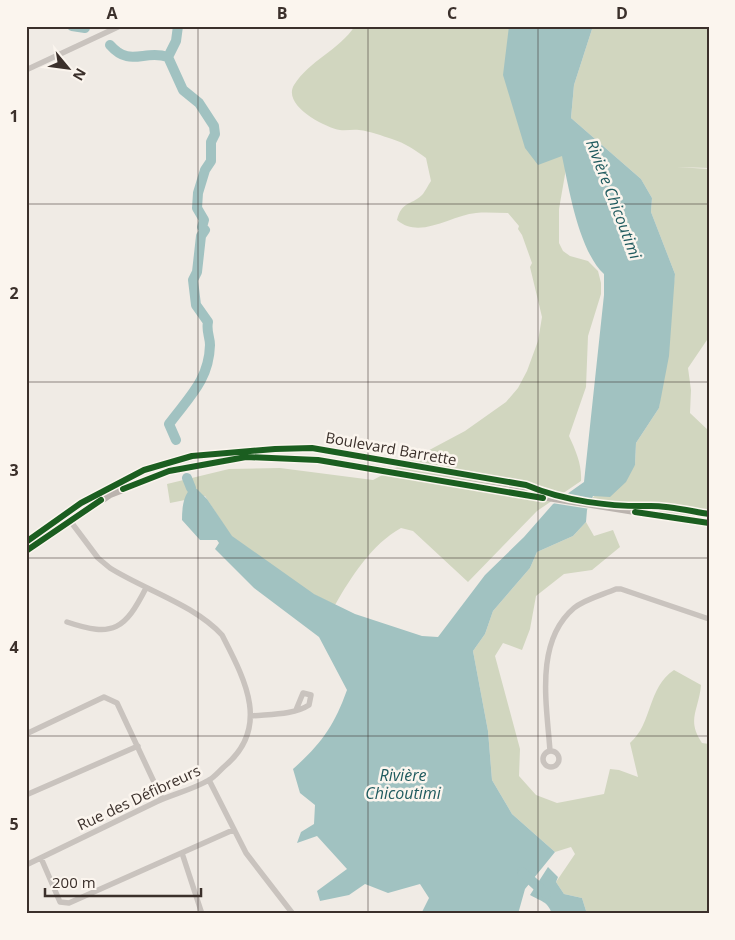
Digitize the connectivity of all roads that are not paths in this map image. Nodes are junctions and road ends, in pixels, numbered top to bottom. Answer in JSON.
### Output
{"nodes":[{"id":1,"x":120,"y":26,"type":"edge"},
{"id":2,"x":26,"y":70,"type":"edge"},
{"id":3,"x":71,"y":522,"type":"junction"},
{"id":4,"x":709,"y":523,"type":"edge"},
{"id":5,"x":26,"y":551,"type":"edge"},
{"id":6,"x":146,"y":588,"type":"junction"},
{"id":7,"x":709,"y":618,"type":"edge"},
{"id":8,"x":67,"y":622,"type":"dead end"},
{"id":9,"x":296,"y":710,"type":"dead end"},
{"id":10,"x":251,"y":716,"type":"junction"},
{"id":11,"x":26,"y":734,"type":"edge"},
{"id":12,"x":138,"y":746,"type":"junction"},
{"id":13,"x":550,"y":751,"type":"dead end"},
{"id":14,"x":209,"y":780,"type":"junction"},
{"id":15,"x":26,"y":795,"type":"edge"},
{"id":16,"x":162,"y":799,"type":"junction"},
{"id":17,"x":232,"y":830,"type":"junction"},
{"id":18,"x":182,"y":853,"type":"junction"},
{"id":19,"x":41,"y":858,"type":"junction"},
{"id":20,"x":26,"y":865,"type":"edge"},
{"id":21,"x":202,"y":912,"type":"edge"},
{"id":22,"x":193,"y":914,"type":"edge"},
{"id":23,"x":293,"y":914,"type":"edge"}],
"edges":[{"from":1,"to":2,"type":"street"},
{"from":3,"to":4,"type":"street","name":"Boulevard Barrette"},
{"from":3,"to":5,"type":"street","name":"Boulevard Barrette"},
{"from":3,"to":6,"type":"street","name":"Rue des Défibreurs"},
{"from":6,"to":8,"type":"street"},
{"from":6,"to":10,"type":"street","name":"Rue des Défibreurs"},
{"from":7,"to":13,"type":"street"},
{"from":9,"to":10,"type":"street"},
{"from":10,"to":14,"type":"street","name":"Rue des Défibreurs"},
{"from":11,"to":12,"type":"street"},
{"from":12,"to":15,"type":"street"},
{"from":12,"to":16,"type":"street"},
{"from":14,"to":16,"type":"street","name":"Rue des Défibreurs"},
{"from":14,"to":17,"type":"street"},
{"from":16,"to":19,"type":"street","name":"Rue des Défibreurs"},
{"from":17,"to":18,"type":"street"},
{"from":17,"to":23,"type":"street"},
{"from":18,"to":19,"type":"street"},
{"from":18,"to":21,"type":"street"},
{"from":19,"to":20,"type":"street","name":"Rue des Défibreurs"},
{"from":21,"to":22,"type":"street"}]}
